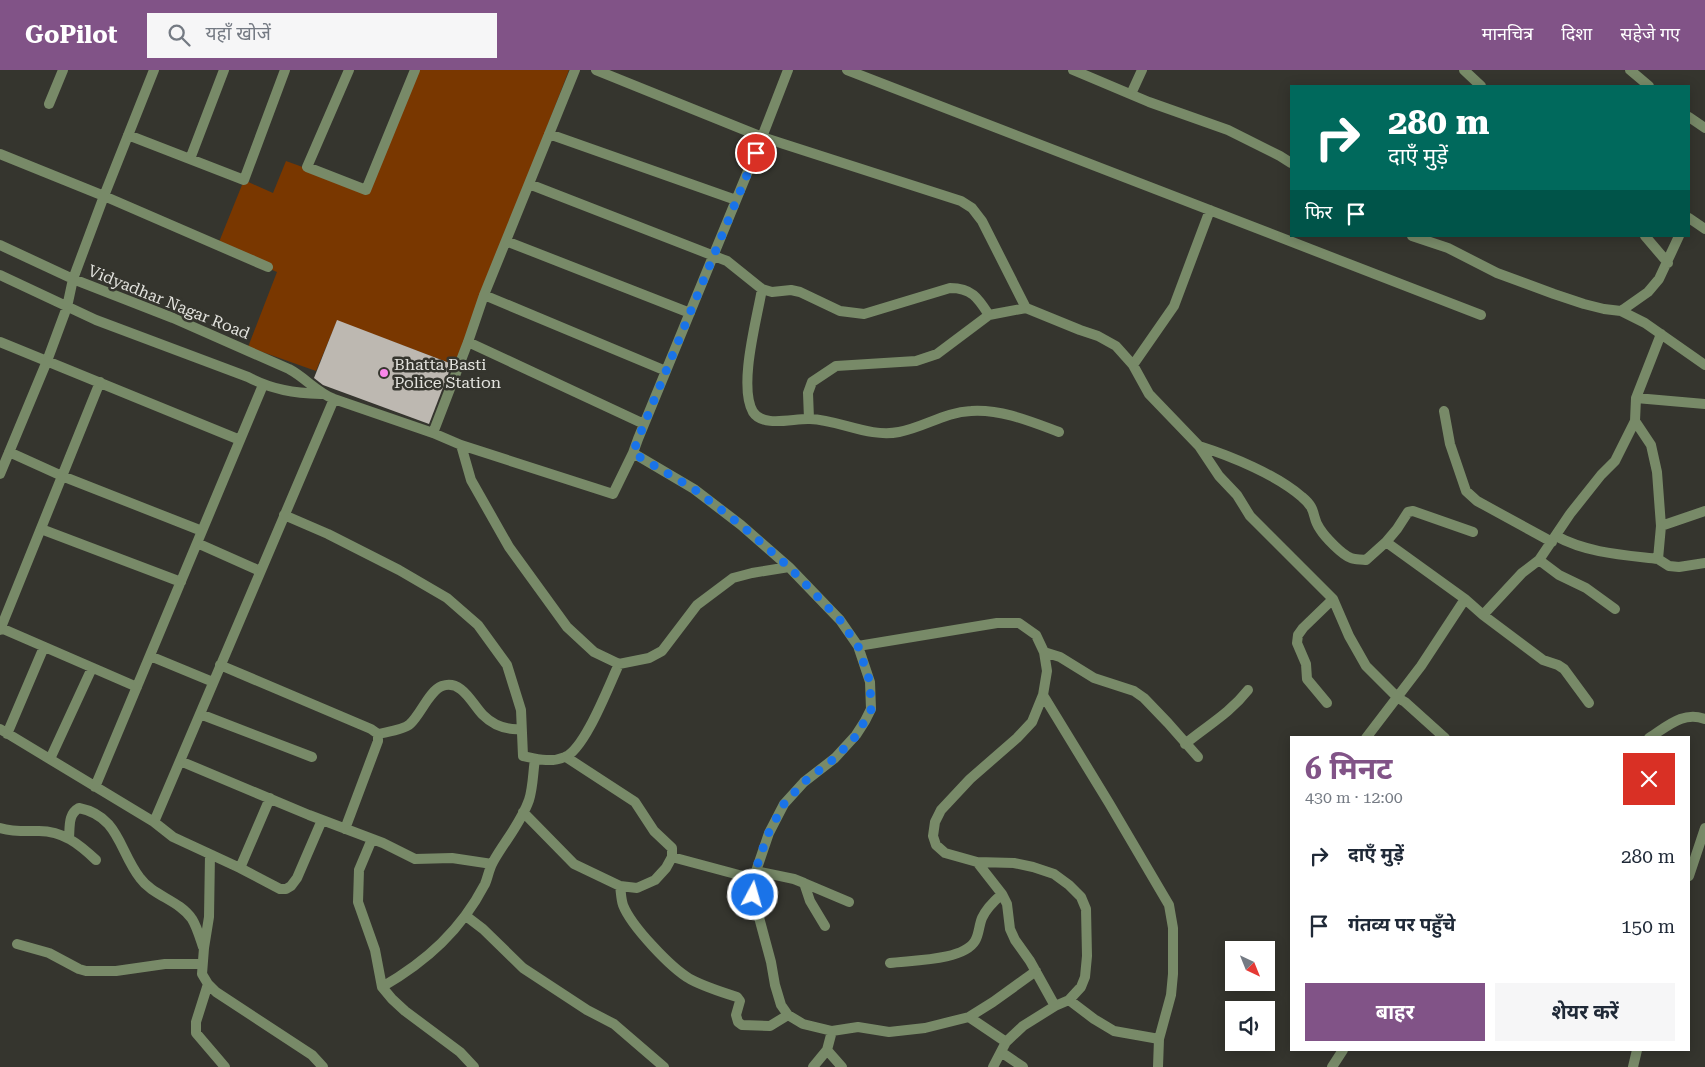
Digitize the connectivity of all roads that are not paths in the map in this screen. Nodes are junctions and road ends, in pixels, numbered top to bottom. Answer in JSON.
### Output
{"nodes":[{"id":1,"x":63,"y":70,"type":"edge"},
{"id":2,"x":154,"y":70,"type":"edge"},
{"id":3,"x":224,"y":70,"type":"edge"},
{"id":4,"x":285,"y":70,"type":"edge"},
{"id":5,"x":349,"y":70,"type":"edge"},
{"id":6,"x":415,"y":70,"type":"edge"},
{"id":7,"x":576,"y":70,"type":"edge"},
{"id":8,"x":596,"y":70,"type":"edge"},
{"id":9,"x":788,"y":70,"type":"edge"},
{"id":10,"x":846,"y":70,"type":"edge"},
{"id":11,"x":1076,"y":70,"type":"edge"},
{"id":12,"x":1142,"y":70,"type":"edge"},
{"id":13,"x":1464,"y":70,"type":"edge"},
{"id":14,"x":1630,"y":70,"type":"edge"},
{"id":15,"x":1480,"y":85,"type":"edge"},
{"id":16,"x":1648,"y":85,"type":"edge"},
{"id":17,"x":1131,"y":94,"type":"junction"},
{"id":18,"x":49,"y":104,"type":"dead end"},
{"id":19,"x":1690,"y":118,"type":"edge"},
{"id":20,"x":1705,"y":128,"type":"edge"},
{"id":21,"x":549,"y":134,"type":"junction"},
{"id":22,"x":128,"y":135,"type":"junction"},
{"id":23,"x":762,"y":137,"type":"junction"},
{"id":24,"x":0,"y":154,"type":"edge"},
{"id":25,"x":190,"y":159,"type":"junction"},
{"id":26,"x":1290,"y":163,"type":"edge"},
{"id":27,"x":529,"y":184,"type":"junction"},
{"id":28,"x":104,"y":196,"type":"junction"},
{"id":29,"x":736,"y":200,"type":"junction"},
{"id":30,"x":1210,"y":210,"type":"junction"},
{"id":31,"x":1690,"y":219,"type":"edge"},
{"id":32,"x":1705,"y":229,"type":"edge"},
{"id":33,"x":1415,"y":237,"type":"edge"},
{"id":34,"x":1646,"y":237,"type":"edge"},
{"id":35,"x":1679,"y":237,"type":"edge"},
{"id":36,"x":506,"y":241,"type":"junction"},
{"id":37,"x":0,"y":245,"type":"edge"},
{"id":38,"x":713,"y":256,"type":"junction"},
{"id":39,"x":1668,"y":263,"type":"junction"},
{"id":40,"x":268,"y":267,"type":"dead end"},
{"id":41,"x":0,"y":275,"type":"edge"},
{"id":42,"x":73,"y":279,"type":"junction"},
{"id":43,"x":762,"y":289,"type":"junction"},
{"id":44,"x":484,"y":295,"type":"junction"},
{"id":45,"x":67,"y":307,"type":"junction"},
{"id":46,"x":1026,"y":308,"type":"junction"},
{"id":47,"x":1621,"y":311,"type":"junction"},
{"id":48,"x":690,"y":313,"type":"junction"},
{"id":49,"x":989,"y":315,"type":"junction"},
{"id":50,"x":1481,"y":315,"type":"dead end"},
{"id":51,"x":1661,"y":334,"type":"junction"},
{"id":52,"x":0,"y":342,"type":"edge"},
{"id":53,"x":468,"y":342,"type":"junction"},
{"id":54,"x":47,"y":361,"type":"junction"},
{"id":55,"x":1133,"y":365,"type":"junction"},
{"id":56,"x":1705,"y":365,"type":"edge"},
{"id":57,"x":666,"y":371,"type":"junction"},
{"id":58,"x":100,"y":382,"type":"junction"},
{"id":59,"x":263,"y":385,"type":"junction"},
{"id":60,"x":1639,"y":390,"type":"junction"},
{"id":61,"x":321,"y":394,"type":"junction"},
{"id":62,"x":334,"y":399,"type":"junction"},
{"id":63,"x":1705,"y":404,"type":"edge"},
{"id":64,"x":1444,"y":411,"type":"dead end"},
{"id":65,"x":809,"y":419,"type":"junction"},
{"id":66,"x":1635,"y":422,"type":"junction"},
{"id":67,"x":644,"y":424,"type":"junction"},
{"id":68,"x":1059,"y":432,"type":"dead end"},
{"id":69,"x":433,"y":433,"type":"junction"},
{"id":70,"x":240,"y":440,"type":"junction"},
{"id":71,"x":461,"y":444,"type":"junction"},
{"id":72,"x":1199,"y":446,"type":"junction"},
{"id":73,"x":9,"y":452,"type":"junction"},
{"id":74,"x":633,"y":453,"type":"junction"},
{"id":75,"x":0,"y":474,"type":"edge"},
{"id":76,"x":62,"y":476,"type":"junction"},
{"id":77,"x":1705,"y":511,"type":"edge"},
{"id":78,"x":284,"y":515,"type":"junction"},
{"id":79,"x":1661,"y":526,"type":"junction"},
{"id":80,"x":41,"y":529,"type":"junction"},
{"id":81,"x":202,"y":531,"type":"junction"},
{"id":82,"x":1473,"y":532,"type":"dead end"},
{"id":83,"x":1554,"y":539,"type":"junction"},
{"id":84,"x":1386,"y":542,"type":"junction"},
{"id":85,"x":197,"y":544,"type":"junction"},
{"id":86,"x":1658,"y":559,"type":"junction"},
{"id":87,"x":1539,"y":560,"type":"junction"},
{"id":88,"x":1705,"y":563,"type":"edge"},
{"id":89,"x":789,"y":567,"type":"junction"},
{"id":90,"x":260,"y":571,"type":"junction"},
{"id":91,"x":181,"y":582,"type":"junction"},
{"id":92,"x":1333,"y":598,"type":"junction"},
{"id":93,"x":1465,"y":599,"type":"junction"},
{"id":94,"x":1616,"y":609,"type":"dead end"},
{"id":95,"x":1483,"y":615,"type":"junction"},
{"id":96,"x":0,"y":629,"type":"edge"},
{"id":97,"x":858,"y":646,"type":"junction"},
{"id":98,"x":44,"y":647,"type":"junction"},
{"id":99,"x":1044,"y":652,"type":"junction"},
{"id":100,"x":150,"y":656,"type":"junction"},
{"id":101,"x":619,"y":664,"type":"junction"},
{"id":102,"x":220,"y":665,"type":"junction"},
{"id":103,"x":92,"y":668,"type":"junction"},
{"id":104,"x":213,"y":682,"type":"junction"},
{"id":105,"x":137,"y":687,"type":"junction"},
{"id":106,"x":1248,"y":690,"type":"dead end"},
{"id":107,"x":1043,"y":695,"type":"junction"},
{"id":108,"x":1398,"y":698,"type":"junction"},
{"id":109,"x":1327,"y":703,"type":"dead end"},
{"id":110,"x":1589,"y":703,"type":"dead end"},
{"id":111,"x":200,"y":714,"type":"junction"},
{"id":112,"x":1705,"y":719,"type":"edge"},
{"id":113,"x":521,"y":730,"type":"junction"},
{"id":114,"x":4,"y":731,"type":"edge"},
{"id":115,"x":378,"y":734,"type":"junction"},
{"id":116,"x":1368,"y":736,"type":"edge"},
{"id":117,"x":1443,"y":736,"type":"edge"},
{"id":118,"x":1652,"y":736,"type":"edge"},
{"id":119,"x":1185,"y":744,"type":"junction"},
{"id":120,"x":566,"y":757,"type":"junction"},
{"id":121,"x":1198,"y":757,"type":"dead end"},
{"id":122,"x":312,"y":758,"type":"dead end"},
{"id":123,"x":50,"y":759,"type":"junction"},
{"id":124,"x":535,"y":759,"type":"junction"},
{"id":125,"x":180,"y":761,"type":"junction"},
{"id":126,"x":95,"y":787,"type":"junction"},
{"id":127,"x":270,"y":798,"type":"junction"},
{"id":128,"x":523,"y":812,"type":"junction"},
{"id":129,"x":322,"y":820,"type":"junction"},
{"id":130,"x":154,"y":822,"type":"junction"},
{"id":131,"x":0,"y":828,"type":"edge"},
{"id":132,"x":1705,"y":828,"type":"edge"},
{"id":133,"x":346,"y":829,"type":"junction"},
{"id":134,"x":69,"y":838,"type":"junction"},
{"id":135,"x":372,"y":839,"type":"junction"},
{"id":136,"x":210,"y":854,"type":"junction"},
{"id":137,"x":672,"y":857,"type":"junction"},
{"id":138,"x":96,"y":860,"type":"dead end"},
{"id":139,"x":977,"y":862,"type":"junction"},
{"id":140,"x":492,"y":864,"type":"junction"},
{"id":141,"x":240,"y":868,"type":"junction"},
{"id":142,"x":1690,"y":873,"type":"edge"},
{"id":143,"x":755,"y":875,"type":"junction"},
{"id":144,"x":804,"y":883,"type":"junction"},
{"id":145,"x":620,"y":886,"type":"junction"},
{"id":146,"x":1002,"y":894,"type":"junction"},
{"id":147,"x":849,"y":902,"type":"dead end"},
{"id":148,"x":466,"y":916,"type":"junction"},
{"id":149,"x":825,"y":926,"type":"dead end"},
{"id":150,"x":17,"y":944,"type":"dead end"},
{"id":151,"x":204,"y":948,"type":"junction"},
{"id":152,"x":890,"y":963,"type":"dead end"},
{"id":153,"x":202,"y":964,"type":"junction"},
{"id":154,"x":1036,"y":971,"type":"junction"},
{"id":155,"x":208,"y":984,"type":"junction"},
{"id":156,"x":382,"y":987,"type":"junction"},
{"id":157,"x":1069,"y":1000,"type":"junction"},
{"id":158,"x":1055,"y":1006,"type":"junction"},
{"id":159,"x":788,"y":1015,"type":"junction"},
{"id":160,"x":969,"y":1017,"type":"junction"},
{"id":161,"x":832,"y":1031,"type":"junction"},
{"id":162,"x":1159,"y":1039,"type":"junction"},
{"id":163,"x":1006,"y":1042,"type":"junction"},
{"id":164,"x":827,"y":1050,"type":"junction"},
{"id":165,"x":1341,"y":1051,"type":"edge"},
{"id":166,"x":1637,"y":1051,"type":"edge"},
{"id":167,"x":1001,"y":1052,"type":"junction"},
{"id":168,"x":225,"y":1067,"type":"edge"},
{"id":169,"x":323,"y":1067,"type":"edge"},
{"id":170,"x":474,"y":1067,"type":"edge"},
{"id":171,"x":664,"y":1067,"type":"edge"},
{"id":172,"x":813,"y":1067,"type":"edge"},
{"id":173,"x":842,"y":1067,"type":"edge"},
{"id":174,"x":993,"y":1067,"type":"edge"},
{"id":175,"x":1023,"y":1067,"type":"edge"},
{"id":176,"x":1158,"y":1067,"type":"edge"},
{"id":177,"x":1332,"y":1067,"type":"edge"},
{"id":178,"x":1633,"y":1067,"type":"edge"}],
"edges":[{"from":1,"to":18,"type":"street"},
{"from":2,"to":22,"type":"street"},
{"from":3,"to":25,"type":"street"},
{"from":4,"to":25,"type":"street"},
{"from":5,"to":6,"type":"street"},
{"from":7,"to":21,"type":"street"},
{"from":8,"to":23,"type":"street"},
{"from":9,"to":23,"type":"street"},
{"from":10,"to":30,"type":"street"},
{"from":11,"to":17,"type":"street"},
{"from":12,"to":17,"type":"street"},
{"from":13,"to":15,"type":"street"},
{"from":14,"to":16,"type":"street"},
{"from":17,"to":26,"type":"street"},
{"from":19,"to":20,"type":"street"},
{"from":21,"to":27,"type":"street"},
{"from":21,"to":29,"type":"street"},
{"from":22,"to":25,"type":"street"},
{"from":22,"to":28,"type":"street"},
{"from":23,"to":29,"type":"street"},
{"from":23,"to":46,"type":"street"},
{"from":24,"to":28,"type":"street"},
{"from":27,"to":36,"type":"street"},
{"from":27,"to":38,"type":"street"},
{"from":28,"to":40,"type":"street"},
{"from":28,"to":42,"type":"street"},
{"from":29,"to":38,"type":"street"},
{"from":30,"to":50,"type":"street"},
{"from":30,"to":55,"type":"street"},
{"from":31,"to":32,"type":"street"},
{"from":33,"to":47,"type":"street"},
{"from":34,"to":39,"type":"street"},
{"from":35,"to":39,"type":"street"},
{"from":36,"to":44,"type":"street"},
{"from":36,"to":48,"type":"street"},
{"from":37,"to":42,"type":"street","name":"Vidyadhar Nagar Road"},
{"from":38,"to":43,"type":"street"},
{"from":38,"to":48,"type":"street"},
{"from":39,"to":47,"type":"street"},
{"from":41,"to":45,"type":"street","name":"Vidyadhar Nagar Road"},
{"from":42,"to":45,"type":"street"},
{"from":42,"to":61,"type":"street","name":"Vidyadhar Nagar Road"},
{"from":43,"to":49,"type":"street"},
{"from":43,"to":65,"type":"street"},
{"from":44,"to":53,"type":"street"},
{"from":44,"to":57,"type":"street"},
{"from":45,"to":54,"type":"street"},
{"from":45,"to":59,"type":"street","name":"Vidyadhar Nagar Road"},
{"from":46,"to":49,"type":"street"},
{"from":46,"to":55,"type":"street"},
{"from":47,"to":51,"type":"street"},
{"from":48,"to":57,"type":"street"},
{"from":49,"to":65,"type":"street"},
{"from":51,"to":56,"type":"street"},
{"from":51,"to":60,"type":"street"},
{"from":52,"to":54,"type":"street"},
{"from":53,"to":67,"type":"street"},
{"from":53,"to":69,"type":"street"},
{"from":54,"to":58,"type":"street"},
{"from":54,"to":73,"type":"street"},
{"from":55,"to":72,"type":"street"},
{"from":57,"to":67,"type":"street"},
{"from":58,"to":70,"type":"street"},
{"from":58,"to":76,"type":"street"},
{"from":59,"to":61,"type":"street","name":"Vidyadhar Nagar Road"},
{"from":59,"to":70,"type":"street"},
{"from":60,"to":63,"type":"street"},
{"from":60,"to":66,"type":"street"},
{"from":61,"to":62,"type":"street","name":"Vidyadhar Nagar Road"},
{"from":62,"to":69,"type":"street","name":"Vidyadhar Nagar Road"},
{"from":62,"to":78,"type":"street"},
{"from":64,"to":83,"type":"street"},
{"from":65,"to":68,"type":"street"},
{"from":66,"to":79,"type":"street"},
{"from":66,"to":83,"type":"street"},
{"from":67,"to":74,"type":"street"},
{"from":69,"to":71,"type":"street","name":"Vidyadhar Nagar Road"},
{"from":70,"to":81,"type":"street"},
{"from":71,"to":74,"type":"street","name":"Vidyadhar Nagar Road"},
{"from":71,"to":101,"type":"street"},
{"from":72,"to":84,"type":"street"},
{"from":72,"to":92,"type":"street"},
{"from":73,"to":75,"type":"street"},
{"from":73,"to":76,"type":"street"},
{"from":74,"to":89,"type":"street"},
{"from":76,"to":80,"type":"street"},
{"from":76,"to":81,"type":"street"},
{"from":77,"to":79,"type":"street"},
{"from":78,"to":90,"type":"street"},
{"from":78,"to":113,"type":"street"},
{"from":79,"to":86,"type":"street"},
{"from":80,"to":91,"type":"street"},
{"from":80,"to":96,"type":"street"},
{"from":81,"to":85,"type":"street"},
{"from":82,"to":84,"type":"street"},
{"from":83,"to":86,"type":"street"},
{"from":83,"to":87,"type":"street"},
{"from":84,"to":93,"type":"street"},
{"from":85,"to":90,"type":"street"},
{"from":85,"to":91,"type":"street"},
{"from":86,"to":88,"type":"street"},
{"from":87,"to":94,"type":"street"},
{"from":87,"to":95,"type":"street"},
{"from":89,"to":97,"type":"street"},
{"from":89,"to":101,"type":"street"},
{"from":90,"to":102,"type":"street"},
{"from":91,"to":100,"type":"street"},
{"from":92,"to":108,"type":"street"},
{"from":92,"to":109,"type":"street"},
{"from":93,"to":95,"type":"street"},
{"from":93,"to":108,"type":"street"},
{"from":95,"to":110,"type":"street"},
{"from":96,"to":98,"type":"street"},
{"from":97,"to":99,"type":"street"},
{"from":97,"to":143,"type":"street"},
{"from":98,"to":103,"type":"street"},
{"from":98,"to":114,"type":"street"},
{"from":99,"to":107,"type":"street"},
{"from":99,"to":119,"type":"street"},
{"from":100,"to":104,"type":"street"},
{"from":100,"to":105,"type":"street"},
{"from":101,"to":120,"type":"street"},
{"from":102,"to":104,"type":"street"},
{"from":102,"to":115,"type":"street"},
{"from":103,"to":105,"type":"street"},
{"from":103,"to":123,"type":"street"},
{"from":104,"to":111,"type":"street"},
{"from":105,"to":126,"type":"street"},
{"from":106,"to":119,"type":"street"},
{"from":107,"to":139,"type":"street"},
{"from":107,"to":162,"type":"street"},
{"from":108,"to":116,"type":"street"},
{"from":108,"to":117,"type":"street"},
{"from":111,"to":122,"type":"street"},
{"from":111,"to":125,"type":"street"},
{"from":112,"to":118,"type":"street"},
{"from":113,"to":115,"type":"street"},
{"from":113,"to":124,"type":"street"},
{"from":114,"to":123,"type":"street"},
{"from":115,"to":133,"type":"street"},
{"from":119,"to":121,"type":"street"},
{"from":120,"to":124,"type":"street"},
{"from":120,"to":137,"type":"street"},
{"from":123,"to":126,"type":"street"},
{"from":124,"to":128,"type":"street"},
{"from":125,"to":127,"type":"street"},
{"from":125,"to":130,"type":"street"},
{"from":126,"to":130,"type":"street"},
{"from":127,"to":129,"type":"street"},
{"from":127,"to":141,"type":"street"},
{"from":128,"to":140,"type":"street"},
{"from":128,"to":145,"type":"street"},
{"from":129,"to":133,"type":"street"},
{"from":129,"to":141,"type":"street"},
{"from":130,"to":136,"type":"street"},
{"from":131,"to":134,"type":"street"},
{"from":132,"to":142,"type":"street"},
{"from":133,"to":135,"type":"street"},
{"from":134,"to":138,"type":"street"},
{"from":134,"to":151,"type":"street"},
{"from":135,"to":140,"type":"street"},
{"from":135,"to":156,"type":"street"},
{"from":136,"to":141,"type":"street"},
{"from":136,"to":151,"type":"street"},
{"from":137,"to":143,"type":"street"},
{"from":137,"to":145,"type":"street"},
{"from":139,"to":146,"type":"street"},
{"from":139,"to":157,"type":"street"},
{"from":140,"to":148,"type":"street"},
{"from":143,"to":144,"type":"street"},
{"from":143,"to":159,"type":"street"},
{"from":144,"to":147,"type":"street"},
{"from":144,"to":149,"type":"street"},
{"from":145,"to":159,"type":"street"},
{"from":146,"to":152,"type":"street"},
{"from":146,"to":154,"type":"street"},
{"from":148,"to":156,"type":"street"},
{"from":148,"to":171,"type":"street"},
{"from":150,"to":153,"type":"street"},
{"from":151,"to":153,"type":"street"},
{"from":153,"to":155,"type":"street"},
{"from":154,"to":158,"type":"street"},
{"from":154,"to":160,"type":"street"},
{"from":155,"to":168,"type":"street"},
{"from":155,"to":169,"type":"street"},
{"from":156,"to":170,"type":"street"},
{"from":157,"to":158,"type":"street"},
{"from":157,"to":162,"type":"street"},
{"from":158,"to":163,"type":"street"},
{"from":159,"to":161,"type":"street"},
{"from":160,"to":161,"type":"street"},
{"from":160,"to":163,"type":"street"},
{"from":161,"to":164,"type":"street"},
{"from":162,"to":176,"type":"street"},
{"from":163,"to":167,"type":"street"},
{"from":164,"to":172,"type":"street"},
{"from":164,"to":173,"type":"street"},
{"from":165,"to":177,"type":"street"},
{"from":166,"to":178,"type":"street"},
{"from":167,"to":174,"type":"street"},
{"from":167,"to":175,"type":"street"}]}
